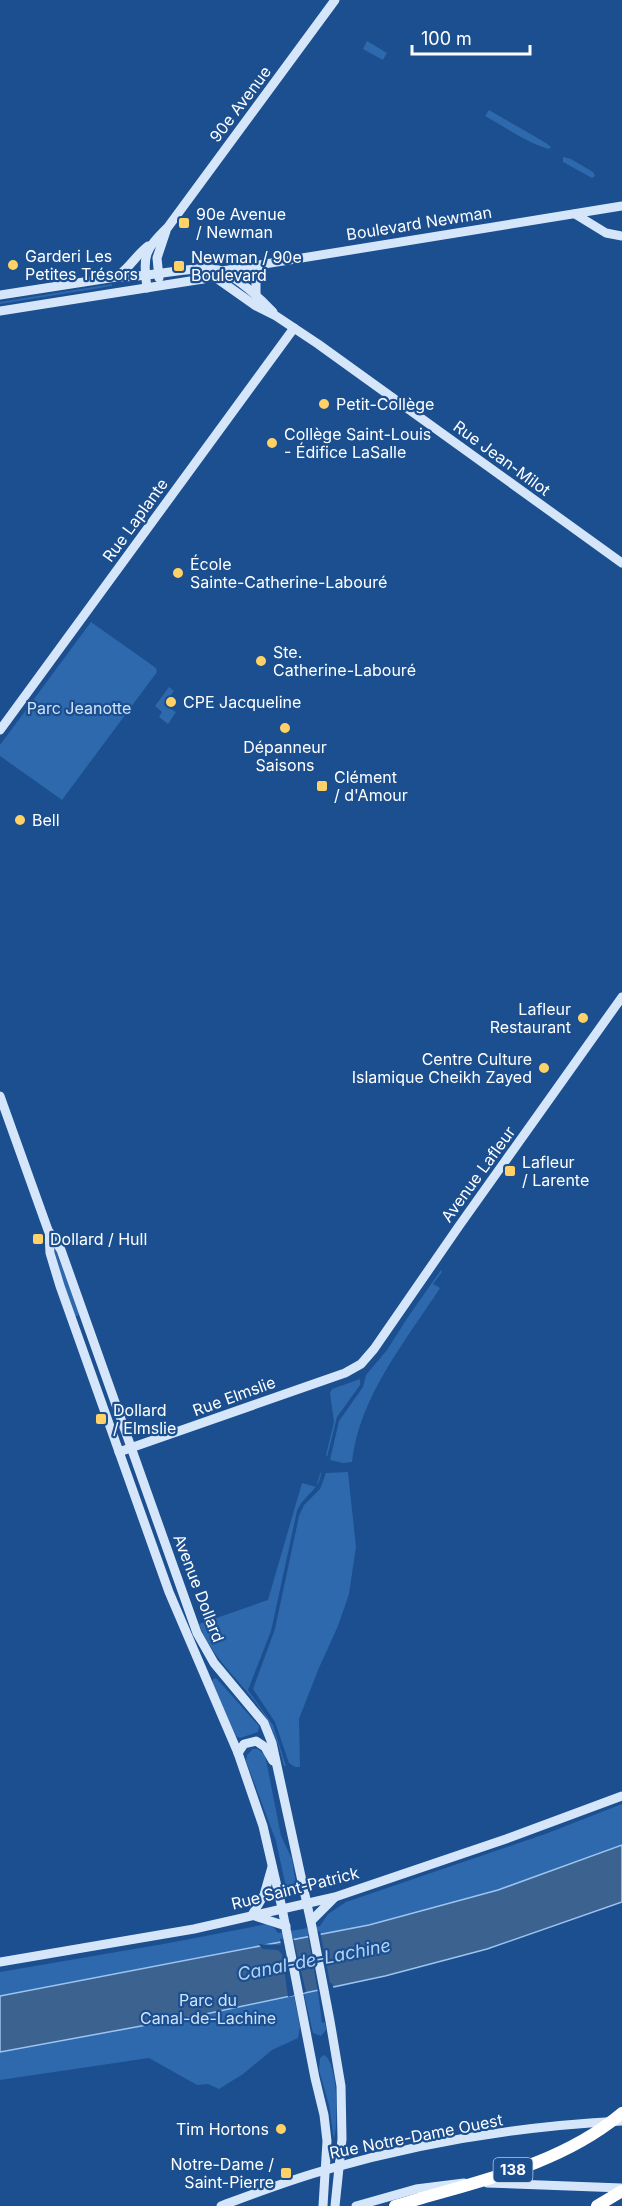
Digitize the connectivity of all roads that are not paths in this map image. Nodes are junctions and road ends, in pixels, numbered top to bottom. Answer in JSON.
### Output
{"nodes":[{"id":1,"x":335,"y":0,"type":"edge"},
{"id":2,"x":622,"y":209,"type":"edge"},
{"id":3,"x":575,"y":214,"type":"junction"},
{"id":4,"x":168,"y":227,"type":"junction"},
{"id":5,"x":621,"y":232,"type":"edge"},
{"id":6,"x":150,"y":245,"type":"junction"},
{"id":7,"x":265,"y":264,"type":"junction"},
{"id":8,"x":217,"y":273,"type":"junction"},
{"id":9,"x":159,"y":274,"type":"junction"},
{"id":10,"x":146,"y":276,"type":"junction"},
{"id":11,"x":116,"y":277,"type":"junction"},
{"id":12,"x":160,"y":286,"type":"junction"},
{"id":13,"x":147,"y":288,"type":"junction"},
{"id":14,"x":0,"y":295,"type":"edge"},
{"id":15,"x":256,"y":296,"type":"junction"},
{"id":16,"x":0,"y":311,"type":"edge"},
{"id":17,"x":276,"y":316,"type":"junction"},
{"id":18,"x":294,"y":328,"type":"junction"},
{"id":19,"x":622,"y":563,"type":"edge"},
{"id":20,"x":0,"y":730,"type":"edge"},
{"id":21,"x":622,"y":997,"type":"edge"},
{"id":22,"x":622,"y":1011,"type":"edge"},
{"id":23,"x":609,"y":1016,"type":"junction"},
{"id":24,"x":0,"y":1096,"type":"edge"},
{"id":25,"x":48,"y":1230,"type":"junction"},
{"id":26,"x":358,"y":1367,"type":"joint"},
{"id":27,"x":132,"y":1448,"type":"junction"},
{"id":28,"x":119,"y":1452,"type":"junction"},
{"id":29,"x":238,"y":1753,"type":"junction"},
{"id":30,"x":278,"y":1768,"type":"junction"},
{"id":31,"x":622,"y":1796,"type":"edge"},
{"id":32,"x":273,"y":1865,"type":"junction"},
{"id":33,"x":335,"y":1897,"type":"junction"},
{"id":34,"x":306,"y":1903,"type":"junction"},
{"id":35,"x":282,"y":1908,"type":"junction"},
{"id":36,"x":252,"y":1915,"type":"junction"},
{"id":37,"x":311,"y":1924,"type":"junction"},
{"id":38,"x":286,"y":1929,"type":"junction"},
{"id":39,"x":0,"y":1962,"type":"edge"},
{"id":40,"x":622,"y":2113,"type":"edge"},
{"id":41,"x":622,"y":2121,"type":"edge"},
{"id":42,"x":339,"y":2166,"type":"junction"},
{"id":43,"x":327,"y":2169,"type":"junction"},
{"id":44,"x":622,"y":2189,"type":"edge"},
{"id":45,"x":221,"y":2206,"type":"edge"},
{"id":46,"x":323,"y":2206,"type":"edge"},
{"id":47,"x":335,"y":2206,"type":"edge"},
{"id":48,"x":356,"y":2206,"type":"edge"},
{"id":49,"x":395,"y":2206,"type":"edge"},
{"id":50,"x":597,"y":2206,"type":"edge"}],
"edges":[{"from":1,"to":4,"type":"main road","name":"90e Avenue"},
{"from":2,"to":3,"type":"main road","name":"Boulevard Newman"},
{"from":3,"to":5,"type":"main road"},
{"from":3,"to":7,"type":"main road","name":"Boulevard Newman"},
{"from":4,"to":6,"type":"main road","name":"90e Avenue"},
{"from":4,"to":9,"type":"main road","name":"90e Avenue"},
{"from":6,"to":10,"type":"main road"},
{"from":6,"to":11,"type":"main road","name":"90e Avenue"},
{"from":7,"to":8,"type":"main road","name":"Boulevard Newman"},
{"from":7,"to":15,"type":"main road"},
{"from":8,"to":9,"type":"main road","name":"Boulevard Newman"},
{"from":8,"to":12,"type":"main road","name":"Boulevard Newman"},
{"from":8,"to":15,"type":"main road","name":"Rue Jean-Milot"},
{"from":8,"to":17,"type":"main road","name":"Rue Jean-Milot"},
{"from":9,"to":10,"type":"main road","name":"Boulevard Newman"},
{"from":9,"to":12,"type":"main road","name":"90e Avenue"},
{"from":10,"to":11,"type":"main road","name":"Boulevard Newman"},
{"from":10,"to":13,"type":"main road"},
{"from":11,"to":14,"type":"main road","name":"Boulevard Newman"},
{"from":12,"to":13,"type":"main road","name":"Boulevard Newman"},
{"from":13,"to":16,"type":"main road","name":"Boulevard Newman"},
{"from":15,"to":17,"type":"main road","name":"Rue Jean-Milot"},
{"from":17,"to":18,"type":"main road","name":"Rue Jean-Milot"},
{"from":18,"to":19,"type":"main road","name":"Rue Jean-Milot"},
{"from":18,"to":20,"type":"main road","name":"Rue Laplante"},
{"from":21,"to":23,"type":"main road","name":"Avenue Lafleur"},
{"from":22,"to":23,"type":"main road"},
{"from":23,"to":26,"type":"main road","name":"Avenue Lafleur"},
{"from":24,"to":25,"type":"main road","name":"Avenue Dollard"},
{"from":25,"to":27,"type":"main road","name":"Avenue Dollard"},
{"from":25,"to":28,"type":"main road","name":"Avenue Dollard"},
{"from":26,"to":27,"type":"main road","name":"Rue Elmslie"},
{"from":27,"to":28,"type":"main road","name":"Rue Elmslie"},
{"from":27,"to":30,"type":"main road","name":"Avenue Dollard"},
{"from":28,"to":29,"type":"main road","name":"Avenue Dollard"},
{"from":29,"to":30,"type":"main road"},
{"from":29,"to":32,"type":"main road","name":"Avenue Dollard"},
{"from":30,"to":34,"type":"main road","name":"Avenue Dollard"},
{"from":31,"to":33,"type":"main road","name":"Rue Saint-Patrick"},
{"from":32,"to":35,"type":"main road","name":"Avenue Dollard"},
{"from":32,"to":36,"type":"main road"},
{"from":33,"to":34,"type":"main road","name":"Rue Saint-Patrick"},
{"from":33,"to":37,"type":"main road"},
{"from":34,"to":35,"type":"main road","name":"Rue Saint-Patrick"},
{"from":34,"to":37,"type":"main road","name":"Avenue Dollard"},
{"from":35,"to":36,"type":"main road","name":"Rue Saint-Patrick"},
{"from":35,"to":38,"type":"main road","name":"Avenue Dollard"},
{"from":36,"to":38,"type":"main road"},
{"from":36,"to":39,"type":"main road","name":"Rue Saint-Patrick"},
{"from":37,"to":42,"type":"main road","name":"Avenue Dollard"},
{"from":38,"to":43,"type":"main road","name":"Avenue Dollard"},
{"from":40,"to":49,"type":"highway","number":"138","bridge":true},
{"from":41,"to":42,"type":"main road","name":"Rue Notre-Dame Ouest"},
{"from":42,"to":43,"type":"main road","name":"Rue Notre-Dame Ouest"},
{"from":42,"to":47,"type":"main road","name":"Avenue Dollard"},
{"from":43,"to":45,"type":"main road","name":"Rue Notre-Dame Ouest"},
{"from":43,"to":46,"type":"main road","name":"Avenue Dollard"},
{"from":44,"to":48,"type":"main road"},
{"from":44,"to":50,"type":"highway"}]}
